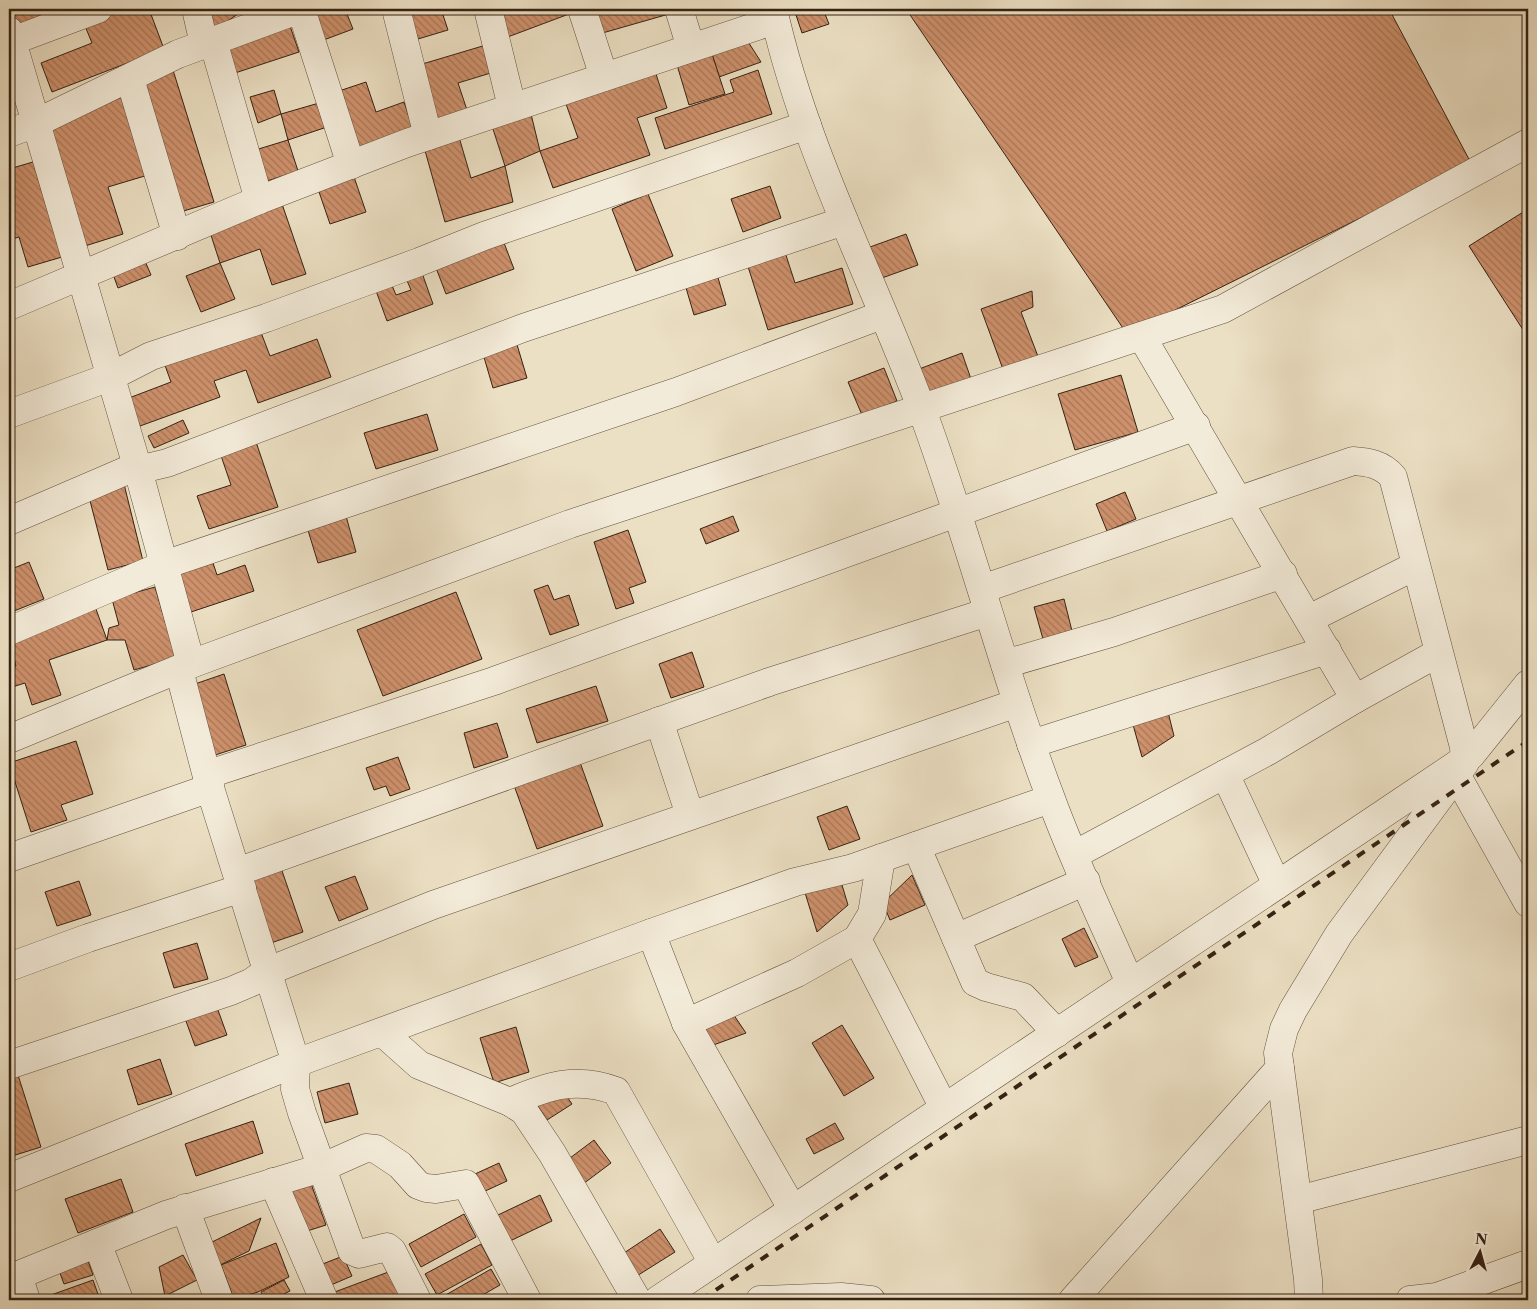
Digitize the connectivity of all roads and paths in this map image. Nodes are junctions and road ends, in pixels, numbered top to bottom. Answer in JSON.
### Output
{"nodes":[{"id":1,"x":98,"y":9,"type":"edge"},
{"id":2,"x":196,"y":9,"type":"edge"},
{"id":3,"x":396,"y":9,"type":"edge"},
{"id":4,"x":488,"y":9,"type":"edge"},
{"id":5,"x":582,"y":9,"type":"edge"},
{"id":6,"x":679,"y":9,"type":"edge"},
{"id":7,"x":293,"y":10,"type":"edge"},
{"id":8,"x":774,"y":14,"type":"edge"},
{"id":9,"x":10,"y":36,"type":"edge"},
{"id":10,"x":209,"y":42,"type":"junction"},
{"id":11,"x":691,"y":48,"type":"junction"},
{"id":12,"x":604,"y":77,"type":"junction"},
{"id":13,"x":130,"y":79,"type":"junction"},
{"id":14,"x":512,"y":107,"type":"junction"},
{"id":15,"x":36,"y":123,"type":"junction"},
{"id":16,"x":807,"y":126,"type":"junction"},
{"id":17,"x":9,"y":133,"type":"edge"},
{"id":18,"x":428,"y":136,"type":"junction"},
{"id":19,"x":1528,"y":143,"type":"edge"},
{"id":20,"x":351,"y":165,"type":"junction"},
{"id":21,"x":259,"y":200,"type":"junction"},
{"id":22,"x":844,"y":220,"type":"junction"},
{"id":23,"x":177,"y":236,"type":"junction"},
{"id":24,"x":79,"y":276,"type":"junction"},
{"id":25,"x":9,"y":306,"type":"edge"},
{"id":26,"x":882,"y":315,"type":"junction"},
{"id":27,"x":1142,"y":337,"type":"junction"},
{"id":28,"x":110,"y":377,"type":"junction"},
{"id":29,"x":921,"y":408,"type":"junction"},
{"id":30,"x":9,"y":414,"type":"edge"},
{"id":31,"x":1196,"y":426,"type":"junction"},
{"id":32,"x":136,"y":466,"type":"junction"},
{"id":33,"x":1240,"y":501,"type":"junction"},
{"id":34,"x":957,"y":513,"type":"junction"},
{"id":35,"x":9,"y":521,"type":"edge"},
{"id":36,"x":164,"y":565,"type":"junction"},
{"id":37,"x":1415,"y":566,"type":"junction"},
{"id":38,"x":1282,"y":574,"type":"junction"},
{"id":39,"x":985,"y":600,"type":"junction"},
{"id":40,"x":1309,"y":620,"type":"junction"},
{"id":41,"x":9,"y":631,"type":"edge"},
{"id":42,"x":1327,"y":650,"type":"junction"},
{"id":43,"x":1438,"y":653,"type":"junction"},
{"id":44,"x":1005,"y":664,"type":"junction"},
{"id":45,"x":185,"y":667,"type":"junction"},
{"id":46,"x":1528,"y":684,"type":"edge"},
{"id":47,"x":1355,"y":699,"type":"junction"},
{"id":48,"x":1017,"y":703,"type":"junction"},
{"id":49,"x":659,"y":721,"type":"junction"},
{"id":50,"x":9,"y":739,"type":"edge"},
{"id":51,"x":1031,"y":744,"type":"junction"},
{"id":52,"x":1461,"y":767,"type":"junction"},
{"id":53,"x":1225,"y":774,"type":"junction"},
{"id":54,"x":210,"y":788,"type":"junction"},
{"id":55,"x":1050,"y":799,"type":"junction"},
{"id":56,"x":690,"y":815,"type":"junction"},
{"id":57,"x":916,"y":846,"type":"junction"},
{"id":58,"x":1074,"y":855,"type":"junction"},
{"id":59,"x":9,"y":858,"type":"edge"},
{"id":60,"x":881,"y":858,"type":"junction"},
{"id":61,"x":239,"y":880,"type":"junction"},
{"id":62,"x":1086,"y":881,"type":"junction"},
{"id":63,"x":1277,"y":885,"type":"junction"},
{"id":64,"x":1526,"y":896,"type":"edge"},
{"id":65,"x":651,"y":933,"type":"junction"},
{"id":66,"x":956,"y":938,"type":"junction"},
{"id":67,"x":857,"y":939,"type":"junction"},
{"id":68,"x":9,"y":967,"type":"edge"},
{"id":69,"x":266,"y":972,"type":"junction"},
{"id":70,"x":1130,"y":984,"type":"junction"},
{"id":71,"x":686,"y":1023,"type":"junction"},
{"id":72,"x":382,"y":1032,"type":"junction"},
{"id":73,"x":1056,"y":1033,"type":"junction"},
{"id":74,"x":296,"y":1064,"type":"junction"},
{"id":75,"x":9,"y":1065,"type":"edge"},
{"id":76,"x":1280,"y":1068,"type":"junction"},
{"id":77,"x":510,"y":1102,"type":"junction"},
{"id":78,"x":944,"y":1108,"type":"junction"},
{"id":79,"x":1528,"y":1140,"type":"edge"},
{"id":80,"x":321,"y":1168,"type":"junction"},
{"id":81,"x":9,"y":1178,"type":"edge"},
{"id":82,"x":273,"y":1182,"type":"junction"},
{"id":83,"x":1298,"y":1200,"type":"junction"},
{"id":84,"x":186,"y":1208,"type":"junction"},
{"id":85,"x":793,"y":1210,"type":"junction"},
{"id":86,"x":97,"y":1243,"type":"junction"},
{"id":87,"x":713,"y":1263,"type":"junction"},
{"id":88,"x":1528,"y":1264,"type":"edge"},
{"id":89,"x":18,"y":1285,"type":"edge"},
{"id":90,"x":119,"y":1300,"type":"edge"},
{"id":91,"x":220,"y":1300,"type":"edge"},
{"id":92,"x":324,"y":1300,"type":"edge"},
{"id":93,"x":417,"y":1300,"type":"edge"},
{"id":94,"x":527,"y":1300,"type":"edge"},
{"id":95,"x":637,"y":1300,"type":"edge"},
{"id":96,"x":658,"y":1300,"type":"edge"},
{"id":97,"x":760,"y":1300,"type":"edge"},
{"id":98,"x":871,"y":1300,"type":"edge"},
{"id":99,"x":1073,"y":1300,"type":"edge"},
{"id":100,"x":1308,"y":1300,"type":"edge"},
{"id":101,"x":1410,"y":1300,"type":"edge"}],
"edges":[{"from":1,"to":9,"type":"street"},
{"from":2,"to":10,"type":"street"},
{"from":3,"to":18,"type":"street"},
{"from":4,"to":14,"type":"street"},
{"from":5,"to":12,"type":"street"},
{"from":6,"to":11,"type":"street"},
{"from":7,"to":10,"type":"street"},
{"from":7,"to":20,"type":"street"},
{"from":8,"to":11,"type":"street"},
{"from":8,"to":16,"type":"street"},
{"from":9,"to":15,"type":"street"},
{"from":10,"to":13,"type":"street"},
{"from":10,"to":21,"type":"street"},
{"from":11,"to":12,"type":"street"},
{"from":12,"to":14,"type":"street"},
{"from":13,"to":15,"type":"street"},
{"from":13,"to":23,"type":"street"},
{"from":14,"to":18,"type":"street"},
{"from":15,"to":17,"type":"street"},
{"from":15,"to":24,"type":"street"},
{"from":16,"to":22,"type":"street"},
{"from":16,"to":28,"type":"street"},
{"from":18,"to":20,"type":"street"},
{"from":19,"to":27,"type":"street"},
{"from":20,"to":21,"type":"street"},
{"from":21,"to":23,"type":"street"},
{"from":22,"to":26,"type":"street"},
{"from":22,"to":32,"type":"street"},
{"from":23,"to":24,"type":"street"},
{"from":24,"to":25,"type":"street"},
{"from":24,"to":28,"type":"street"},
{"from":26,"to":29,"type":"street"},
{"from":26,"to":36,"type":"street"},
{"from":27,"to":29,"type":"street"},
{"from":27,"to":31,"type":"street"},
{"from":28,"to":30,"type":"street"},
{"from":28,"to":32,"type":"street"},
{"from":29,"to":34,"type":"street"},
{"from":29,"to":45,"type":"street"},
{"from":31,"to":33,"type":"street"},
{"from":31,"to":34,"type":"street"},
{"from":32,"to":35,"type":"street"},
{"from":32,"to":36,"type":"street"},
{"from":33,"to":37,"type":"street"},
{"from":33,"to":38,"type":"street"},
{"from":33,"to":39,"type":"street"},
{"from":34,"to":39,"type":"street"},
{"from":34,"to":54,"type":"street"},
{"from":36,"to":41,"type":"street"},
{"from":36,"to":45,"type":"street"},
{"from":37,"to":40,"type":"street"},
{"from":37,"to":43,"type":"street"},
{"from":38,"to":40,"type":"street"},
{"from":38,"to":44,"type":"street"},
{"from":39,"to":44,"type":"street"},
{"from":39,"to":49,"type":"street"},
{"from":40,"to":42,"type":"street"},
{"from":42,"to":47,"type":"street"},
{"from":42,"to":51,"type":"street"},
{"from":43,"to":47,"type":"street"},
{"from":43,"to":52,"type":"street"},
{"from":44,"to":48,"type":"street"},
{"from":45,"to":50,"type":"street"},
{"from":45,"to":54,"type":"street"},
{"from":46,"to":52,"type":"street"},
{"from":47,"to":53,"type":"street"},
{"from":48,"to":51,"type":"street"},
{"from":48,"to":56,"type":"street"},
{"from":49,"to":56,"type":"street"},
{"from":49,"to":61,"type":"street"},
{"from":51,"to":55,"type":"street"},
{"from":52,"to":63,"type":"street"},
{"from":52,"to":64,"type":"street"},
{"from":52,"to":76,"type":"street"},
{"from":53,"to":58,"type":"street"},
{"from":53,"to":63,"type":"street"},
{"from":54,"to":59,"type":"street"},
{"from":54,"to":61,"type":"street"},
{"from":55,"to":57,"type":"street"},
{"from":55,"to":58,"type":"street"},
{"from":56,"to":69,"type":"street"},
{"from":57,"to":60,"type":"street"},
{"from":57,"to":66,"type":"street"},
{"from":58,"to":62,"type":"street"},
{"from":60,"to":65,"type":"street"},
{"from":60,"to":67,"type":"street"},
{"from":61,"to":68,"type":"street"},
{"from":61,"to":69,"type":"street"},
{"from":62,"to":66,"type":"street"},
{"from":62,"to":70,"type":"street"},
{"from":63,"to":70,"type":"street"},
{"from":65,"to":71,"type":"street"},
{"from":65,"to":72,"type":"street"},
{"from":66,"to":73,"type":"street"},
{"from":67,"to":71,"type":"street"},
{"from":67,"to":78,"type":"street"},
{"from":69,"to":74,"type":"street"},
{"from":69,"to":75,"type":"street"},
{"from":70,"to":73,"type":"street"},
{"from":71,"to":85,"type":"street"},
{"from":72,"to":74,"type":"street"},
{"from":72,"to":77,"type":"street"},
{"from":73,"to":78,"type":"street"},
{"from":74,"to":80,"type":"street"},
{"from":74,"to":81,"type":"street"},
{"from":76,"to":83,"type":"street"},
{"from":76,"to":99,"type":"street"},
{"from":77,"to":87,"type":"street"},
{"from":77,"to":95,"type":"street"},
{"from":78,"to":85,"type":"street"},
{"from":79,"to":83,"type":"street"},
{"from":80,"to":82,"type":"street"},
{"from":80,"to":93,"type":"street"},
{"from":80,"to":94,"type":"street"},
{"from":82,"to":84,"type":"street"},
{"from":82,"to":92,"type":"street"},
{"from":83,"to":100,"type":"street"},
{"from":84,"to":86,"type":"street"},
{"from":84,"to":91,"type":"street"},
{"from":85,"to":87,"type":"street"},
{"from":86,"to":89,"type":"street"},
{"from":86,"to":90,"type":"street"},
{"from":87,"to":96,"type":"street"},
{"from":88,"to":101,"type":"street"},
{"from":97,"to":98,"type":"street"}]}
